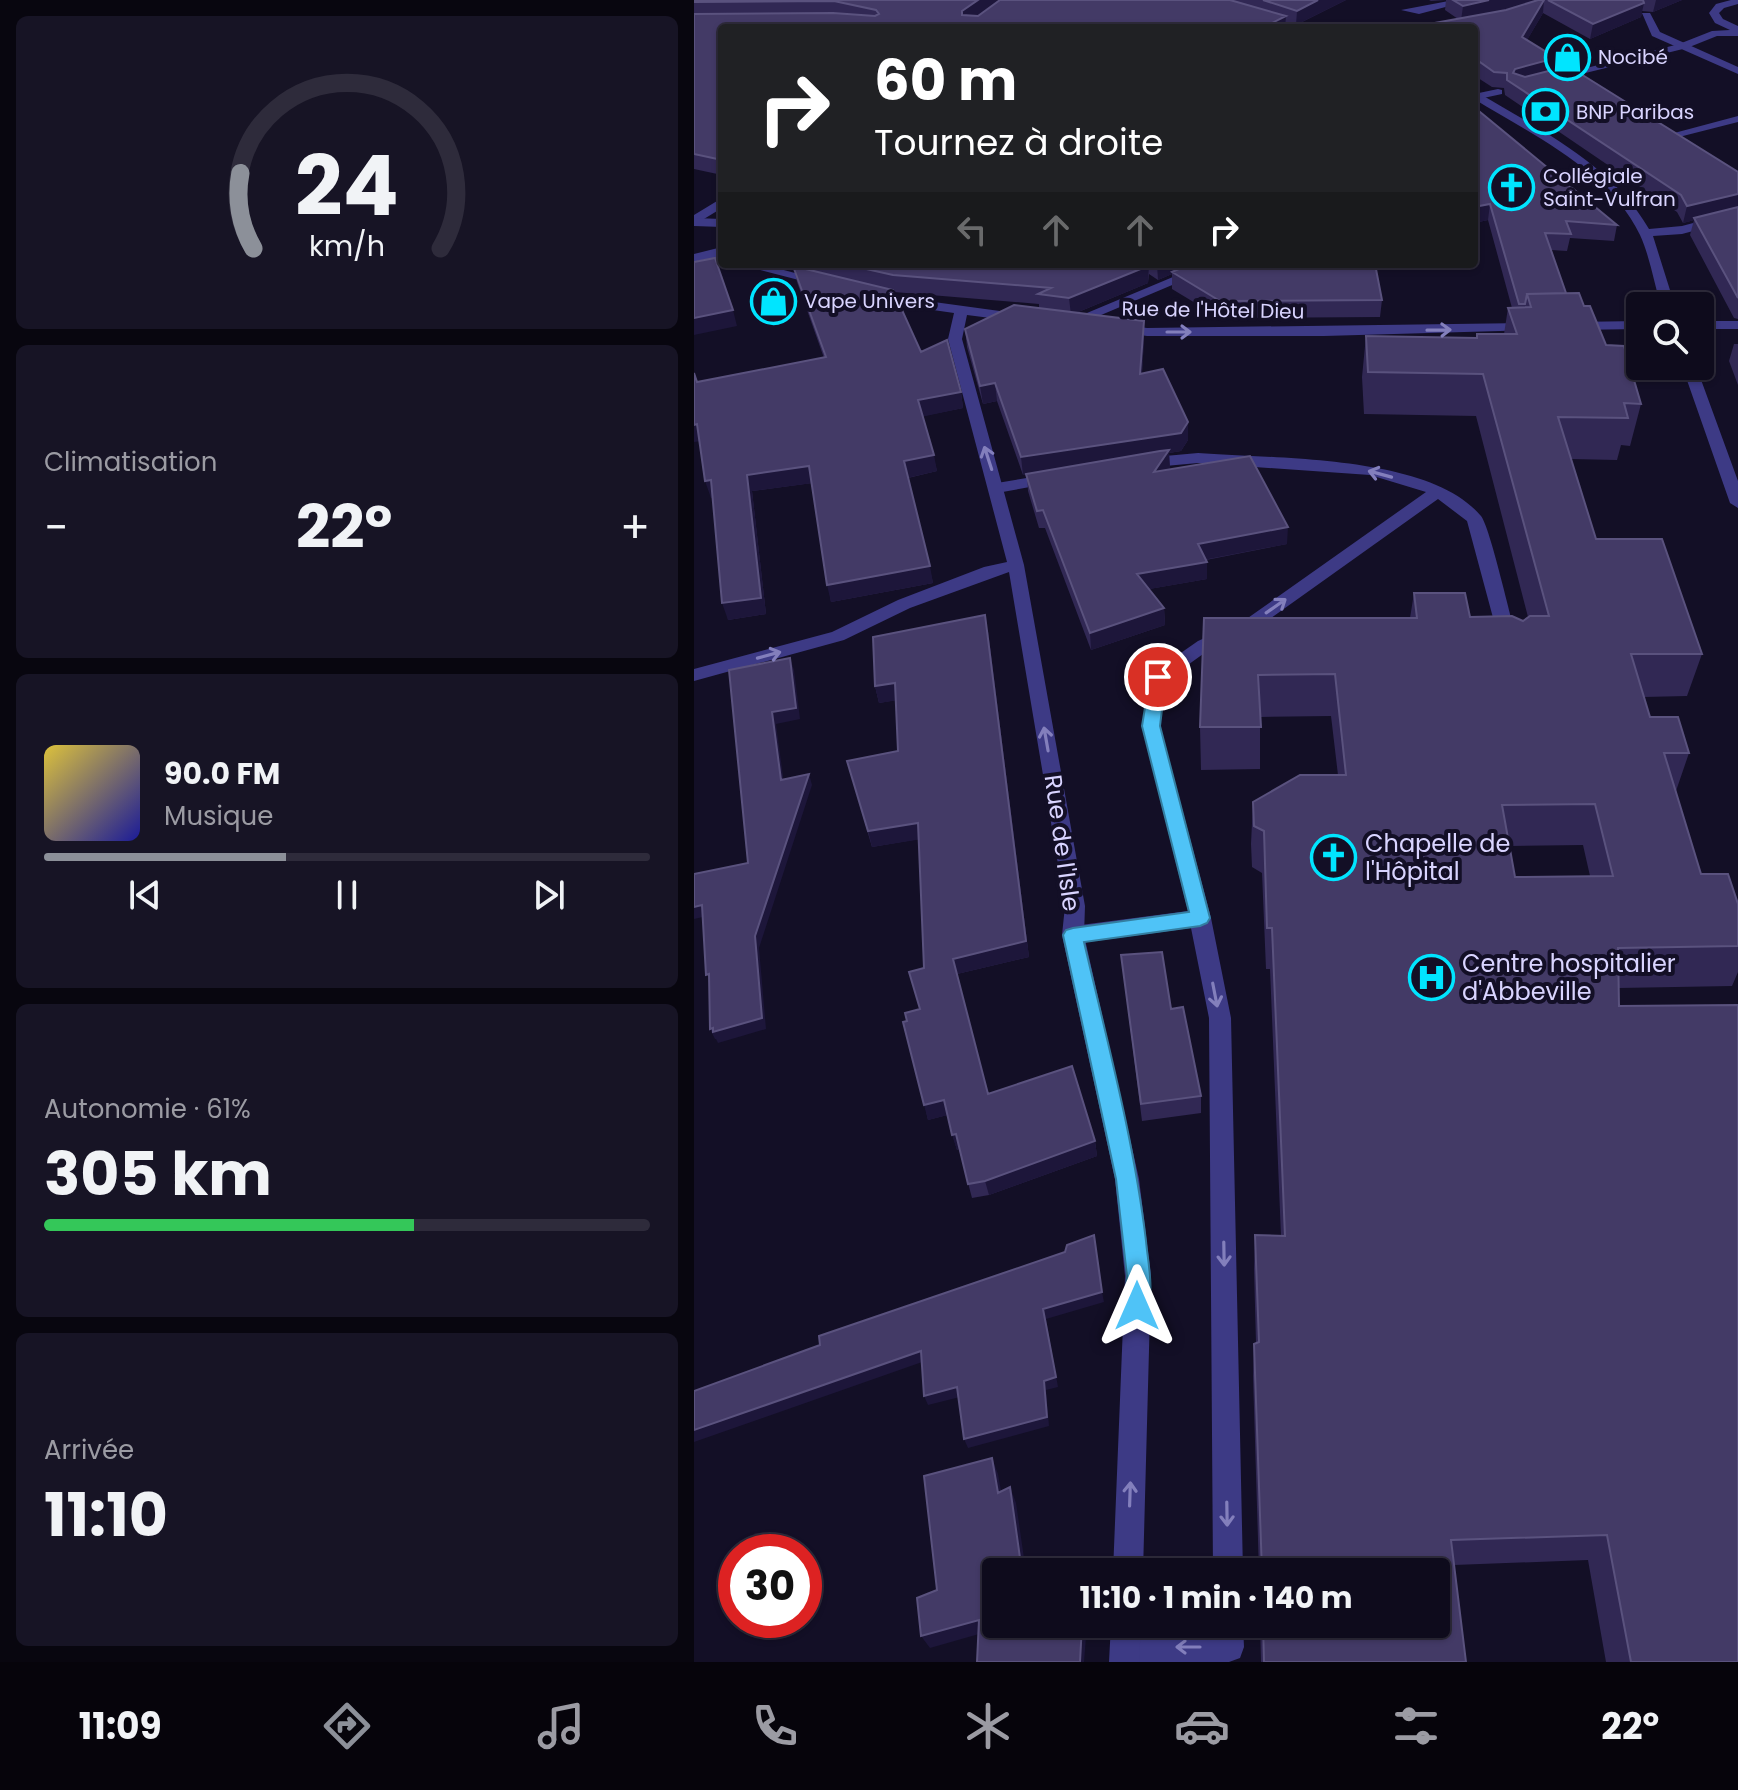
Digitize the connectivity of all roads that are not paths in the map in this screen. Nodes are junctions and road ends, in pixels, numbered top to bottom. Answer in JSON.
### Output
{"nodes":[{"id":1,"x":1467,"y":0,"type":"edge"},
{"id":2,"x":1738,"y":1,"type":"edge"},
{"id":3,"x":1406,"y":5,"type":"edge"},
{"id":4,"x":1646,"y":15,"type":"edge"},
{"id":5,"x":1250,"y":16,"type":"edge"},
{"id":6,"x":1403,"y":23,"type":"dead end"},
{"id":7,"x":1277,"y":24,"type":"edge"},
{"id":8,"x":1718,"y":27,"type":"junction"},
{"id":9,"x":1738,"y":32,"type":"edge"},
{"id":10,"x":1683,"y":46,"type":"junction"},
{"id":11,"x":1738,"y":71,"type":"edge"},
{"id":12,"x":1547,"y":80,"type":"edge"},
{"id":13,"x":1498,"y":92,"type":"edge"},
{"id":14,"x":1478,"y":94,"type":"edge"},
{"id":15,"x":1478,"y":95,"type":"edge"},
{"id":16,"x":1738,"y":119,"type":"edge"},
{"id":17,"x":1697,"y":152,"type":"edge"},
{"id":18,"x":718,"y":205,"type":"edge"},
{"id":19,"x":1738,"y":215,"type":"edge"},
{"id":20,"x":694,"y":221,"type":"edge"},
{"id":21,"x":718,"y":223,"type":"edge"},
{"id":22,"x":1645,"y":233,"type":"junction"},
{"id":23,"x":761,"y":268,"type":"edge"},
{"id":24,"x":1205,"y":268,"type":"edge"},
{"id":25,"x":835,"y":285,"type":"edge"},
{"id":26,"x":851,"y":289,"type":"edge"},
{"id":27,"x":1664,"y":292,"type":"edge"},
{"id":28,"x":961,"y":310,"type":"junction"},
{"id":29,"x":1039,"y":320,"type":"edge"},
{"id":30,"x":1055,"y":321,"type":"edge"},
{"id":31,"x":1070,"y":323,"type":"junction"},
{"id":32,"x":1626,"y":325,"type":"edge"},
{"id":33,"x":1714,"y":325,"type":"edge"},
{"id":34,"x":1738,"y":325,"type":"edge"},
{"id":35,"x":1545,"y":327,"type":"edge"},
{"id":36,"x":1561,"y":327,"type":"edge"},
{"id":37,"x":1694,"y":380,"type":"edge"},
{"id":38,"x":1131,"y":465,"type":"edge"},
{"id":39,"x":1072,"y":475,"type":"edge"},
{"id":40,"x":997,"y":488,"type":"junction"},
{"id":41,"x":1438,"y":491,"type":"junction"},
{"id":42,"x":1738,"y":503,"type":"edge"},
{"id":43,"x":1016,"y":565,"type":"junction"},
{"id":44,"x":1512,"y":655,"type":"edge"},
{"id":45,"x":694,"y":675,"type":"edge"},
{"id":46,"x":1200,"y":918,"type":"junction"},
{"id":47,"x":1073,"y":935,"type":"junction"},
{"id":48,"x":1128,"y":1558,"type":"edge"},
{"id":49,"x":1228,"y":1558,"type":"edge"},
{"id":50,"x":1229,"y":1638,"type":"edge"},
{"id":51,"x":1125,"y":1645,"type":"edge"}],
"edges":[{"from":1,"to":3,"type":"street"},
{"from":2,"to":8,"type":"street"},
{"from":3,"to":6,"type":"street"},
{"from":4,"to":10,"type":"street"},
{"from":5,"to":7,"type":"street"},
{"from":8,"to":9,"type":"street"},
{"from":8,"to":10,"type":"street"},
{"from":10,"to":11,"type":"street"},
{"from":10,"to":12,"type":"street"},
{"from":13,"to":14,"type":"street"},
{"from":15,"to":22,"type":"street"},
{"from":16,"to":17,"type":"street"},
{"from":18,"to":20,"type":"street"},
{"from":19,"to":22,"type":"street"},
{"from":20,"to":21,"type":"street"},
{"from":22,"to":27,"type":"street"},
{"from":23,"to":25,"type":"street"},
{"from":24,"to":31,"type":"street"},
{"from":26,"to":28,"type":"street"},
{"from":28,"to":29,"type":"street"},
{"from":40,"to":28,"type":"street","name":"Rue de l'Isle","one_way":true},
{"from":30,"to":31,"type":"street","name":"Rue de l'Hôtel Dieu"},
{"from":31,"to":35,"type":"street","name":"Rue de l'Hôtel Dieu","one_way":true},
{"from":32,"to":36,"type":"street"},
{"from":33,"to":34,"type":"street"},
{"from":37,"to":42,"type":"street"},
{"from":41,"to":38,"type":"street","one_way":true},
{"from":39,"to":40,"type":"street"},
{"from":40,"to":43,"type":"street","name":"Rue de l'Isle"},
{"from":41,"to":44,"type":"street"},
{"from":46,"to":41,"type":"street","one_way":true},
{"from":45,"to":43,"type":"street","one_way":true},
{"from":47,"to":43,"type":"street","name":"Rue de l'Isle","one_way":true},
{"from":46,"to":47,"type":"street"},
{"from":46,"to":49,"type":"street","one_way":true},
{"from":48,"to":47,"type":"street","name":"Rue de l'Isle","one_way":true},
{"from":50,"to":51,"type":"street","one_way":true}]}
